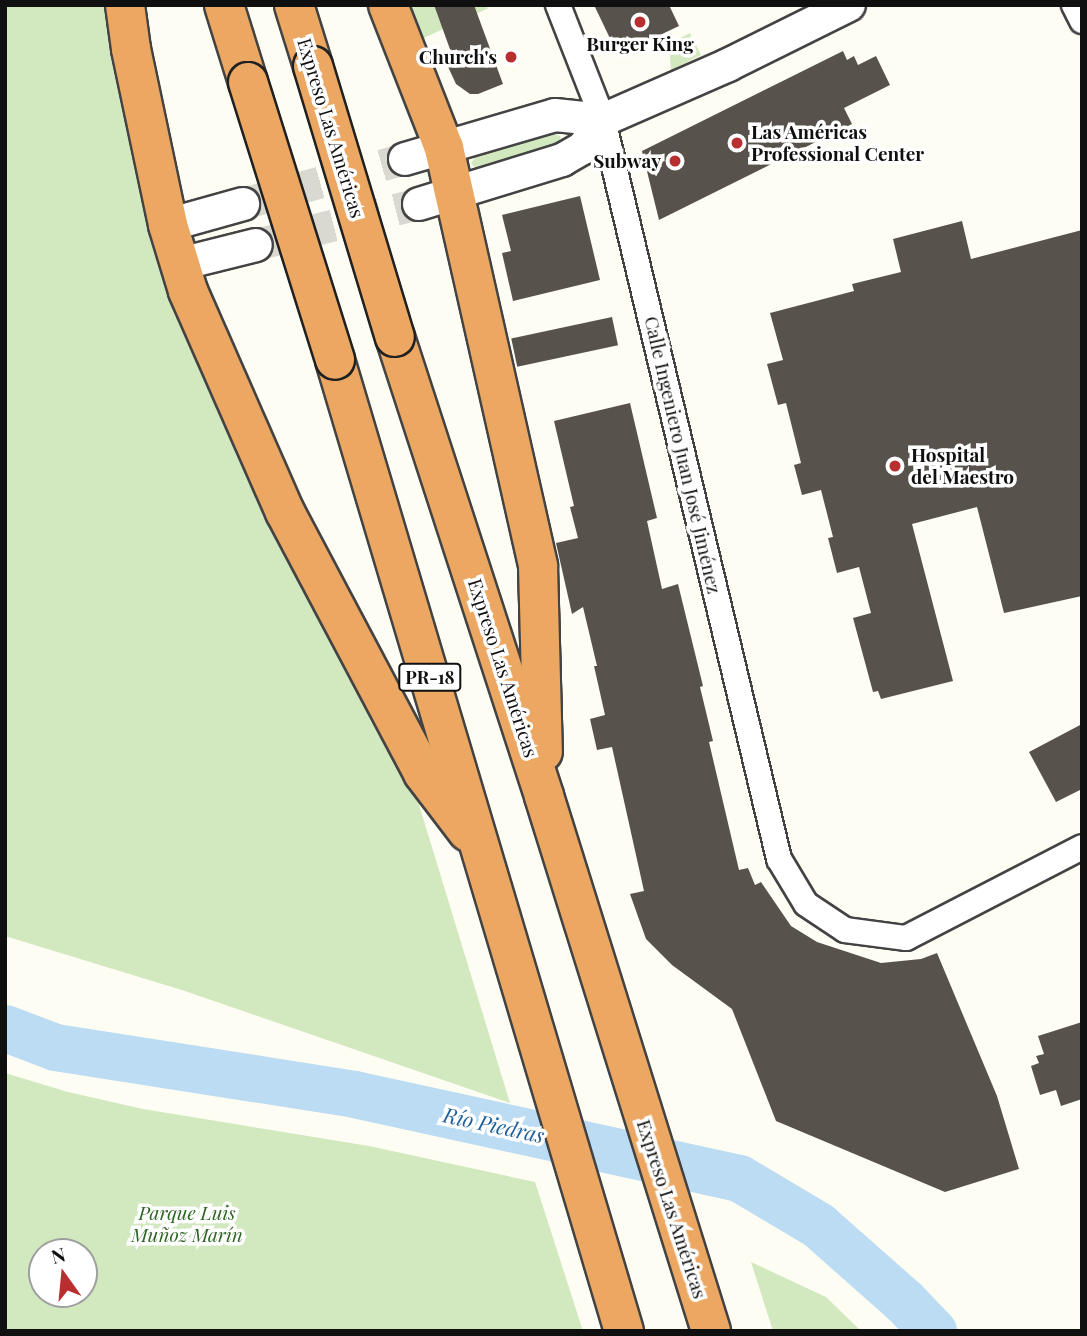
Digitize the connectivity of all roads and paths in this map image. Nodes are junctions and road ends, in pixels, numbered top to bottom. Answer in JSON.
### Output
{"nodes":[{"id":1,"x":125,"y":5,"type":"edge"},
{"id":2,"x":224,"y":5,"type":"edge"},
{"id":3,"x":294,"y":5,"type":"edge"},
{"id":4,"x":388,"y":5,"type":"edge"},
{"id":5,"x":558,"y":5,"type":"edge"},
{"id":6,"x":849,"y":5,"type":"edge"},
{"id":7,"x":1074,"y":5,"type":"edge"},
{"id":8,"x":1082,"y":21,"type":"edge"},
{"id":9,"x":603,"y":120,"type":"junction"},
{"id":10,"x":444,"y":148,"type":"junction"},
{"id":11,"x":405,"y":159,"type":"tunnel mouth"},
{"id":12,"x":437,"y":200,"type":"junction"},
{"id":13,"x":243,"y":204,"type":"tunnel mouth"},
{"id":14,"x":168,"y":225,"type":"junction"},
{"id":15,"x":256,"y":245,"type":"tunnel mouth"},
{"id":16,"x":180,"y":264,"type":"junction"},
{"id":17,"x":544,"y":796,"type":"junction"},
{"id":18,"x":1082,"y":847,"type":"edge"},
{"id":19,"x":481,"y":849,"type":"junction"},
{"id":20,"x":624,"y":1331,"type":"edge"},
{"id":21,"x":712,"y":1331,"type":"edge"}],
"edges":[{"from":1,"to":14,"type":"highway"},
{"from":2,"to":19,"type":"highway","number":"PR-18","bridge":true},
{"from":3,"to":17,"type":"highway","name":"Expreso Las Américas","bridge":true},
{"from":4,"to":10,"type":"highway"},
{"from":5,"to":9,"type":"street","name":"Calle Ingeniero Juan José Jiménez"},
{"from":6,"to":9,"type":"street"},
{"from":7,"to":8,"type":"street"},
{"from":9,"to":10,"type":"street"},
{"from":9,"to":12,"type":"street"},
{"from":9,"to":18,"type":"street","name":"Calle Ingeniero Juan José Jiménez"},
{"from":10,"to":11,"type":"street"},
{"from":10,"to":12,"type":"highway"},
{"from":12,"to":17,"type":"highway"},
{"from":13,"to":14,"type":"street"},
{"from":14,"to":16,"type":"highway"},
{"from":15,"to":16,"type":"street"},
{"from":16,"to":19,"type":"highway"},
{"from":17,"to":21,"type":"highway","name":"Expreso Las Américas"},
{"from":19,"to":20,"type":"highway","number":"PR-18"}]}
